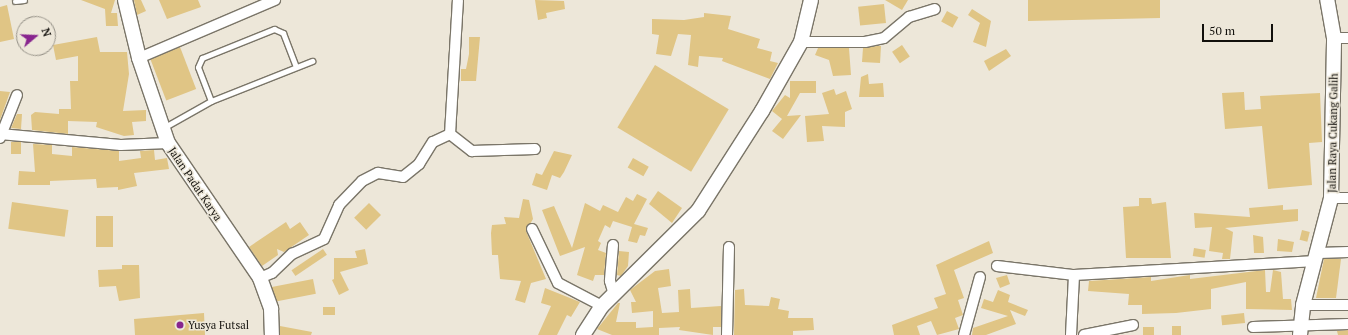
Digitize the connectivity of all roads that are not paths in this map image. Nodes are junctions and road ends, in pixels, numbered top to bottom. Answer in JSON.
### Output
{"nodes":[{"id":1,"x":24,"y":0,"type":"edge"},
{"id":2,"x":125,"y":0,"type":"edge"},
{"id":3,"x":275,"y":0,"type":"edge"},
{"id":4,"x":458,"y":0,"type":"edge"},
{"id":5,"x":811,"y":0,"type":"edge"},
{"id":6,"x":1326,"y":0,"type":"edge"},
{"id":7,"x":15,"y":1,"type":"dead end"},
{"id":8,"x":935,"y":9,"type":"dead end"},
{"id":9,"x":1341,"y":38,"type":"edge"},
{"id":10,"x":801,"y":42,"type":"junction"},
{"id":11,"x":139,"y":58,"type":"junction"},
{"id":12,"x":312,"y":61,"type":"dead end"},
{"id":13,"x":296,"y":67,"type":"junction"},
{"id":14,"x":17,"y":95,"type":"dead end"},
{"id":15,"x":211,"y":101,"type":"junction"},
{"id":16,"x":162,"y":128,"type":"junction"},
{"id":17,"x":450,"y":134,"type":"junction"},
{"id":18,"x":1,"y":136,"type":"edge"},
{"id":19,"x":168,"y":143,"type":"junction"},
{"id":20,"x":535,"y":149,"type":"dead end"},
{"id":21,"x":1331,"y":198,"type":"junction"},
{"id":22,"x":1348,"y":198,"type":"edge"},
{"id":23,"x":532,"y":229,"type":"dead end"},
{"id":24,"x":614,"y":245,"type":"dead end"},
{"id":25,"x":729,"y":247,"type":"dead end"},
{"id":26,"x":1348,"y":252,"type":"edge"},
{"id":27,"x":1318,"y":257,"type":"junction"},
{"id":28,"x":997,"y":266,"type":"dead end"},
{"id":29,"x":1074,"y":275,"type":"junction"},
{"id":30,"x":980,"y":277,"type":"dead end"},
{"id":31,"x":260,"y":278,"type":"junction"},
{"id":32,"x":614,"y":295,"type":"junction"},
{"id":33,"x":1303,"y":305,"type":"junction"},
{"id":34,"x":1348,"y":305,"type":"edge"},
{"id":35,"x":602,"y":306,"type":"junction"},
{"id":36,"x":1348,"y":324,"type":"edge"},
{"id":37,"x":1133,"y":325,"type":"dead end"},
{"id":38,"x":1254,"y":327,"type":"dead end"},
{"id":39,"x":1300,"y":330,"type":"edge"},
{"id":40,"x":272,"y":335,"type":"edge"},
{"id":41,"x":584,"y":335,"type":"edge"},
{"id":42,"x":727,"y":335,"type":"edge"},
{"id":43,"x":964,"y":335,"type":"edge"},
{"id":44,"x":1071,"y":335,"type":"edge"},
{"id":45,"x":1084,"y":335,"type":"edge"}],
"edges":[{"from":1,"to":7,"type":"lane"},
{"from":2,"to":11,"type":"street","name":"Jalan Padat Karya"},
{"from":3,"to":11,"type":"street"},
{"from":4,"to":17,"type":"street"},
{"from":5,"to":10,"type":"street"},
{"from":6,"to":9,"type":"street","name":"Jalan Raya Cukang Galih"},
{"from":8,"to":10,"type":"street"},
{"from":9,"to":21,"type":"street","name":"Jalan Raya Cukang Galih"},
{"from":10,"to":32,"type":"street"},
{"from":11,"to":16,"type":"street","name":"Jalan Padat Karya"},
{"from":12,"to":13,"type":"lane"},
{"from":13,"to":15,"type":"lane"},
{"from":13,"to":15,"type":"lane"},
{"from":14,"to":18,"type":"street"},
{"from":15,"to":16,"type":"lane"},
{"from":16,"to":19,"type":"street","name":"Jalan Padat Karya"},
{"from":17,"to":20,"type":"street"},
{"from":17,"to":31,"type":"street"},
{"from":18,"to":19,"type":"street"},
{"from":19,"to":31,"type":"street","name":"Jalan Padat Karya"},
{"from":21,"to":22,"type":"street"},
{"from":21,"to":27,"type":"street","name":"Jalan Raya Cukang Galih"},
{"from":23,"to":35,"type":"street"},
{"from":24,"to":32,"type":"street"},
{"from":25,"to":42,"type":"street"},
{"from":26,"to":27,"type":"street"},
{"from":27,"to":29,"type":"street"},
{"from":27,"to":33,"type":"street","name":"Jalan Raya Cukang Galih"},
{"from":28,"to":29,"type":"street"},
{"from":29,"to":44,"type":"street"},
{"from":30,"to":43,"type":"street"},
{"from":31,"to":40,"type":"street","name":"Jalan Padat Karya"},
{"from":32,"to":35,"type":"street"},
{"from":33,"to":34,"type":"street"},
{"from":33,"to":39,"type":"street","name":"Jalan Raya Cukang Galih"},
{"from":35,"to":41,"type":"street"},
{"from":36,"to":39,"type":"street"},
{"from":37,"to":45,"type":"street"},
{"from":38,"to":39,"type":"street"}]}
